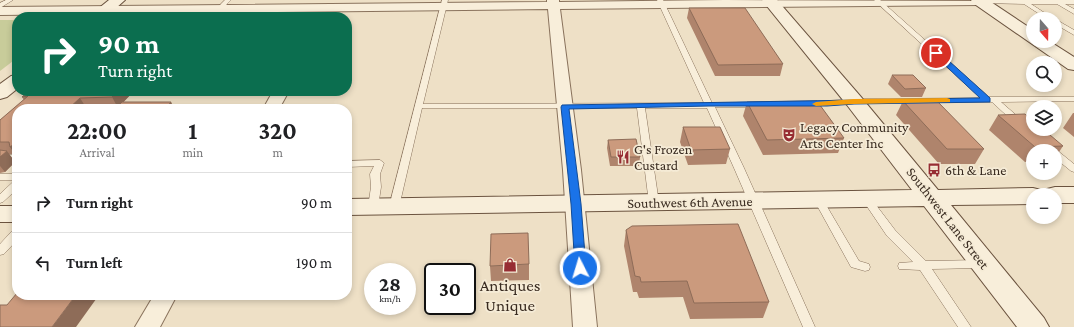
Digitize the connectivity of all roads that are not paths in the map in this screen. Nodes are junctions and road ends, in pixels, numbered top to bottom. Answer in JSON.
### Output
{"nodes":[{"id":1,"x":10,"y":0,"type":"edge"},
{"id":2,"x":118,"y":0,"type":"edge"},
{"id":3,"x":979,"y":0,"type":"edge"},
{"id":4,"x":770,"y":1,"type":"edge"},
{"id":5,"x":878,"y":1,"type":"edge"},
{"id":6,"x":553,"y":2,"type":"edge"},
{"id":7,"x":661,"y":2,"type":"edge"},
{"id":8,"x":1025,"y":2,"type":"junction"},
{"id":9,"x":1057,"y":2,"type":"junction"},
{"id":10,"x":1074,"y":2,"type":"edge"},
{"id":11,"x":444,"y":3,"type":"edge"},
{"id":12,"x":224,"y":4,"type":"edge"},
{"id":13,"x":0,"y":6,"type":"edge"},
{"id":14,"x":329,"y":8,"type":"edge"},
{"id":15,"x":0,"y":11,"type":"edge"},
{"id":16,"x":50,"y":12,"type":"edge"},
{"id":17,"x":102,"y":12,"type":"edge"},
{"id":18,"x":115,"y":12,"type":"edge"},
{"id":19,"x":1040,"y":12,"type":"edge"},
{"id":20,"x":1074,"y":12,"type":"edge"},
{"id":21,"x":1062,"y":25,"type":"edge"},
{"id":22,"x":1026,"y":32,"type":"edge"},
{"id":23,"x":1074,"y":33,"type":"edge"},
{"id":24,"x":1050,"y":48,"type":"edge"},
{"id":25,"x":1070,"y":59,"type":"edge"},
{"id":26,"x":12,"y":84,"type":"edge"},
{"id":27,"x":0,"y":93,"type":"edge"},
{"id":28,"x":1074,"y":99,"type":"edge"},
{"id":29,"x":990,"y":100,"type":"junction"},
{"id":30,"x":854,"y":101,"type":"junction"},
{"id":31,"x":709,"y":104,"type":"junction"},
{"id":32,"x":765,"y":104,"type":"edge"},
{"id":33,"x":796,"y":104,"type":"edge"},
{"id":34,"x":420,"y":106,"type":"junction"},
{"id":35,"x":641,"y":106,"type":"junction"},
{"id":36,"x":565,"y":107,"type":"junction"},
{"id":37,"x":1026,"y":129,"type":"edge"},
{"id":38,"x":0,"y":158,"type":"edge"},
{"id":39,"x":12,"y":158,"type":"edge"},
{"id":40,"x":1062,"y":159,"type":"edge"},
{"id":41,"x":352,"y":164,"type":"edge"},
{"id":42,"x":1074,"y":169,"type":"edge"},
{"id":43,"x":0,"y":177,"type":"edge"},
{"id":44,"x":12,"y":177,"type":"edge"},
{"id":45,"x":12,"y":189,"type":"edge"},
{"id":46,"x":1062,"y":195,"type":"edge"},
{"id":47,"x":1074,"y":195,"type":"edge"},
{"id":48,"x":1026,"y":196,"type":"edge"},
{"id":49,"x":932,"y":198,"type":"junction"},
{"id":50,"x":867,"y":199,"type":"junction"},
{"id":51,"x":0,"y":200,"type":"edge"},
{"id":52,"x":819,"y":200,"type":"junction"},
{"id":53,"x":752,"y":201,"type":"junction"},
{"id":54,"x":654,"y":203,"type":"junction"},
{"id":55,"x":576,"y":204,"type":"junction"},
{"id":56,"x":352,"y":207,"type":"edge"},
{"id":57,"x":383,"y":207,"type":"junction"},
{"id":58,"x":0,"y":214,"type":"edge"},
{"id":59,"x":12,"y":214,"type":"edge"},
{"id":60,"x":12,"y":238,"type":"edge"},
{"id":61,"x":0,"y":251,"type":"edge"},
{"id":62,"x":984,"y":264,"type":"junction"},
{"id":63,"x":923,"y":265,"type":"junction"},
{"id":64,"x":904,"y":266,"type":"dead end"},
{"id":65,"x":865,"y":267,"type":"dead end"},
{"id":66,"x":163,"y":300,"type":"edge"},
{"id":67,"x":147,"y":327,"type":"edge"},
{"id":68,"x":585,"y":327,"type":"edge"},
{"id":69,"x":809,"y":327,"type":"edge"},
{"id":70,"x":965,"y":327,"type":"edge"},
{"id":71,"x":1034,"y":327,"type":"edge"}],
"edges":[{"from":1,"to":13,"type":"lane"},
{"from":2,"to":17,"type":"main road"},
{"from":3,"to":5,"type":"street"},
{"from":3,"to":8,"type":"lane"},
{"from":3,"to":22,"type":"main road"},
{"from":4,"to":5,"type":"street"},
{"from":4,"to":7,"type":"street"},
{"from":4,"to":30,"type":"main road","name":"Southwest Lane Street"},
{"from":5,"to":29,"type":"lane"},
{"from":6,"to":7,"type":"street"},
{"from":6,"to":11,"type":"street"},
{"from":6,"to":36,"type":"street"},
{"from":7,"to":31,"type":"lane"},
{"from":8,"to":9,"type":"lane"},
{"from":8,"to":19,"type":"lane"},
{"from":9,"to":10,"type":"lane"},
{"from":9,"to":20,"type":"lane"},
{"from":11,"to":14,"type":"street"},
{"from":11,"to":34,"type":"lane"},
{"from":12,"to":14,"type":"street"},
{"from":12,"to":18,"type":"street"},
{"from":15,"to":16,"type":"street"},
{"from":21,"to":23,"type":"lane"},
{"from":24,"to":25,"type":"main road"},
{"from":26,"to":27,"type":"main road"},
{"from":28,"to":29,"type":"lane"},
{"from":29,"to":30,"type":"lane"},
{"from":29,"to":37,"type":"lane"},
{"from":30,"to":33,"type":"lane"},
{"from":30,"to":49,"type":"main road","name":"Southwest Lane Street"},
{"from":31,"to":32,"type":"lane"},
{"from":31,"to":35,"type":"lane"},
{"from":31,"to":53,"type":"lane"},
{"from":34,"to":36,"type":"lane"},
{"from":34,"to":57,"type":"lane"},
{"from":35,"to":36,"type":"lane"},
{"from":35,"to":54,"type":"lane"},
{"from":36,"to":55,"type":"street"},
{"from":38,"to":39,"type":"lane"},
{"from":40,"to":42,"type":"lane"},
{"from":41,"to":57,"type":"lane"},
{"from":43,"to":44,"type":"lane"},
{"from":45,"to":51,"type":"lane"},
{"from":46,"to":47,"type":"main road"},
{"from":48,"to":49,"type":"main road","name":"Southwest 6th Avenue"},
{"from":49,"to":50,"type":"main road","name":"Southwest 6th Avenue"},
{"from":49,"to":62,"type":"main road","name":"Southwest Lane Street"},
{"from":50,"to":52,"type":"main road","name":"Southwest 6th Avenue"},
{"from":50,"to":63,"type":"lane"},
{"from":52,"to":53,"type":"main road","name":"Southwest 6th Avenue"},
{"from":52,"to":65,"type":"lane"},
{"from":53,"to":54,"type":"main road","name":"Southwest 6th Avenue"},
{"from":53,"to":69,"type":"lane"},
{"from":54,"to":55,"type":"main road","name":"Southwest 6th Avenue"},
{"from":55,"to":57,"type":"main road","name":"Southwest 6th Avenue"},
{"from":55,"to":68,"type":"street"},
{"from":56,"to":57,"type":"main road","name":"Southwest 6th Avenue"},
{"from":58,"to":59,"type":"main road"},
{"from":60,"to":61,"type":"lane"},
{"from":62,"to":63,"type":"lane"},
{"from":62,"to":71,"type":"main road","name":"Southwest Lane Street"},
{"from":63,"to":64,"type":"lane"},
{"from":63,"to":70,"type":"lane"},
{"from":66,"to":67,"type":"street"}]}
